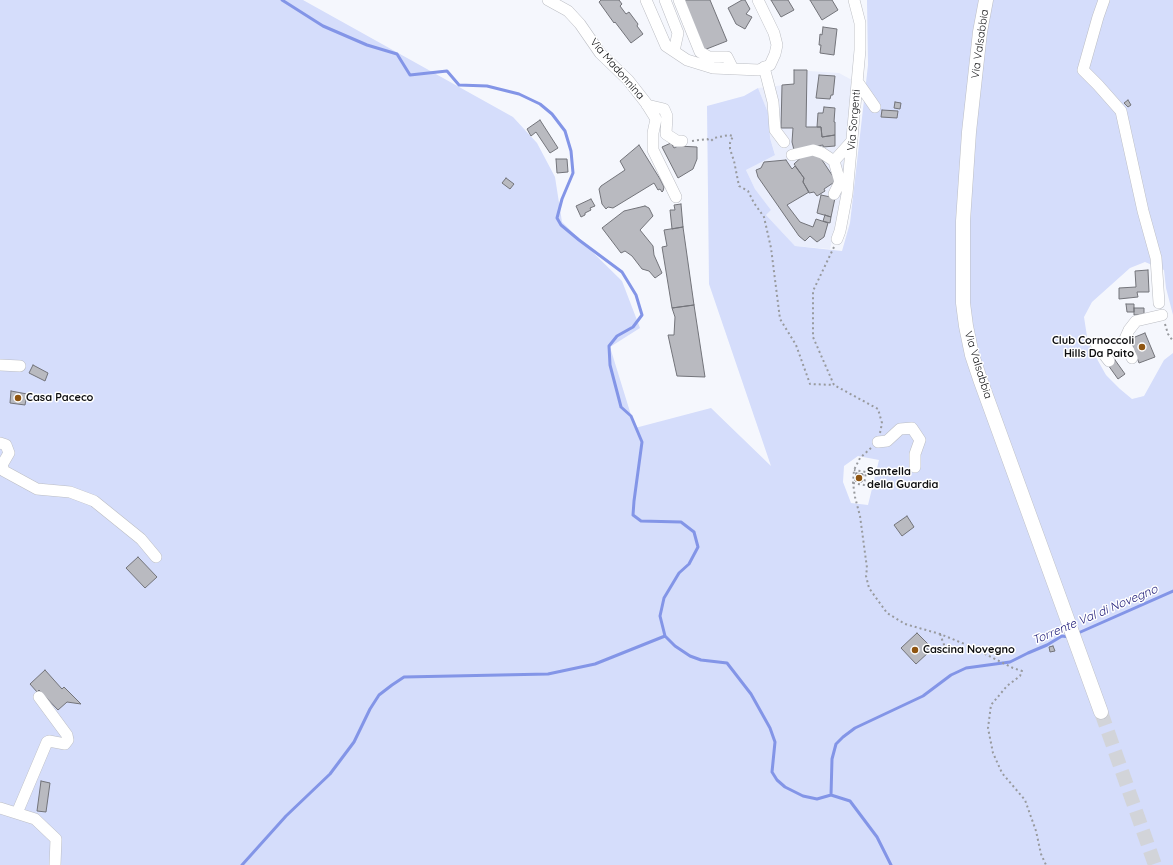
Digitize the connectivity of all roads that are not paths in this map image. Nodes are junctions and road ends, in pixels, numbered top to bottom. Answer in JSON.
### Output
{"nodes":[{"id":1,"x":548,"y":0,"type":"edge"},
{"id":2,"x":646,"y":0,"type":"edge"},
{"id":3,"x":665,"y":0,"type":"edge"},
{"id":4,"x":679,"y":0,"type":"edge"},
{"id":5,"x":758,"y":0,"type":"edge"},
{"id":6,"x":854,"y":0,"type":"edge"},
{"id":7,"x":986,"y":0,"type":"edge"},
{"id":8,"x":1104,"y":0,"type":"edge"},
{"id":9,"x":674,"y":51,"type":"junction"},
{"id":10,"x":764,"y":67,"type":"junction"},
{"id":11,"x":733,"y":68,"type":"junction"},
{"id":12,"x":857,"y":81,"type":"junction"},
{"id":13,"x":1098,"y":85,"type":"junction"},
{"id":14,"x":1120,"y":100,"type":"dead end"},
{"id":15,"x":647,"y":105,"type":"junction"},
{"id":16,"x":875,"y":107,"type":"dead end"},
{"id":17,"x":682,"y":141,"type":"road end"},
{"id":18,"x":852,"y":141,"type":"junction"},
{"id":19,"x":784,"y":142,"type":"dead end"},
{"id":20,"x":792,"y":155,"type":"dead end"},
{"id":21,"x":834,"y":161,"type":"junction"},
{"id":22,"x":834,"y":194,"type":"dead end"},
{"id":23,"x":676,"y":198,"type":"dead end"},
{"id":24,"x":835,"y":243,"type":"road end"},
{"id":25,"x":1159,"y":303,"type":"dead end"},
{"id":26,"x":1162,"y":316,"type":"dead end"},
{"id":27,"x":1109,"y":360,"type":"dead end"},
{"id":28,"x":0,"y":364,"type":"edge"},
{"id":29,"x":20,"y":366,"type":"dead end"},
{"id":30,"x":878,"y":442,"type":"road end"},
{"id":31,"x":0,"y":443,"type":"edge"},
{"id":32,"x":915,"y":467,"type":"dead end"},
{"id":33,"x":156,"y":557,"type":"dead end"},
{"id":34,"x":39,"y":697,"type":"dead end"},
{"id":35,"x":1099,"y":708,"type":"tunnel mouth"},
{"id":36,"x":0,"y":808,"type":"edge"},
{"id":37,"x":17,"y":814,"type":"junction"},
{"id":38,"x":55,"y":865,"type":"edge"}],
"edges":[{"from":1,"to":15,"type":"street","name":"Via Madonnina"},
{"from":2,"to":9,"type":"street"},
{"from":3,"to":9,"type":"street"},
{"from":4,"to":11,"type":"street"},
{"from":5,"to":10,"type":"street"},
{"from":6,"to":12,"type":"street","name":"Via Sorgenti"},
{"from":7,"to":35,"type":"main road","name":"Via Valsabbia"},
{"from":8,"to":13,"type":"street"},
{"from":9,"to":11,"type":"street"},
{"from":10,"to":11,"type":"street"},
{"from":10,"to":19,"type":"street"},
{"from":12,"to":16,"type":"street"},
{"from":12,"to":18,"type":"street","name":"Via Sorgenti"},
{"from":13,"to":14,"type":"street"},
{"from":13,"to":25,"type":"street"},
{"from":15,"to":17,"type":"street"},
{"from":15,"to":23,"type":"street","name":"Via Madonnina"},
{"from":18,"to":21,"type":"street"},
{"from":18,"to":24,"type":"street","name":"Via Sorgenti"},
{"from":20,"to":21,"type":"street"},
{"from":21,"to":22,"type":"street"},
{"from":26,"to":27,"type":"street"},
{"from":28,"to":29,"type":"street"},
{"from":30,"to":32,"type":"street"},
{"from":31,"to":33,"type":"street"},
{"from":34,"to":37,"type":"street"},
{"from":36,"to":37,"type":"street"},
{"from":37,"to":38,"type":"street"}]}
